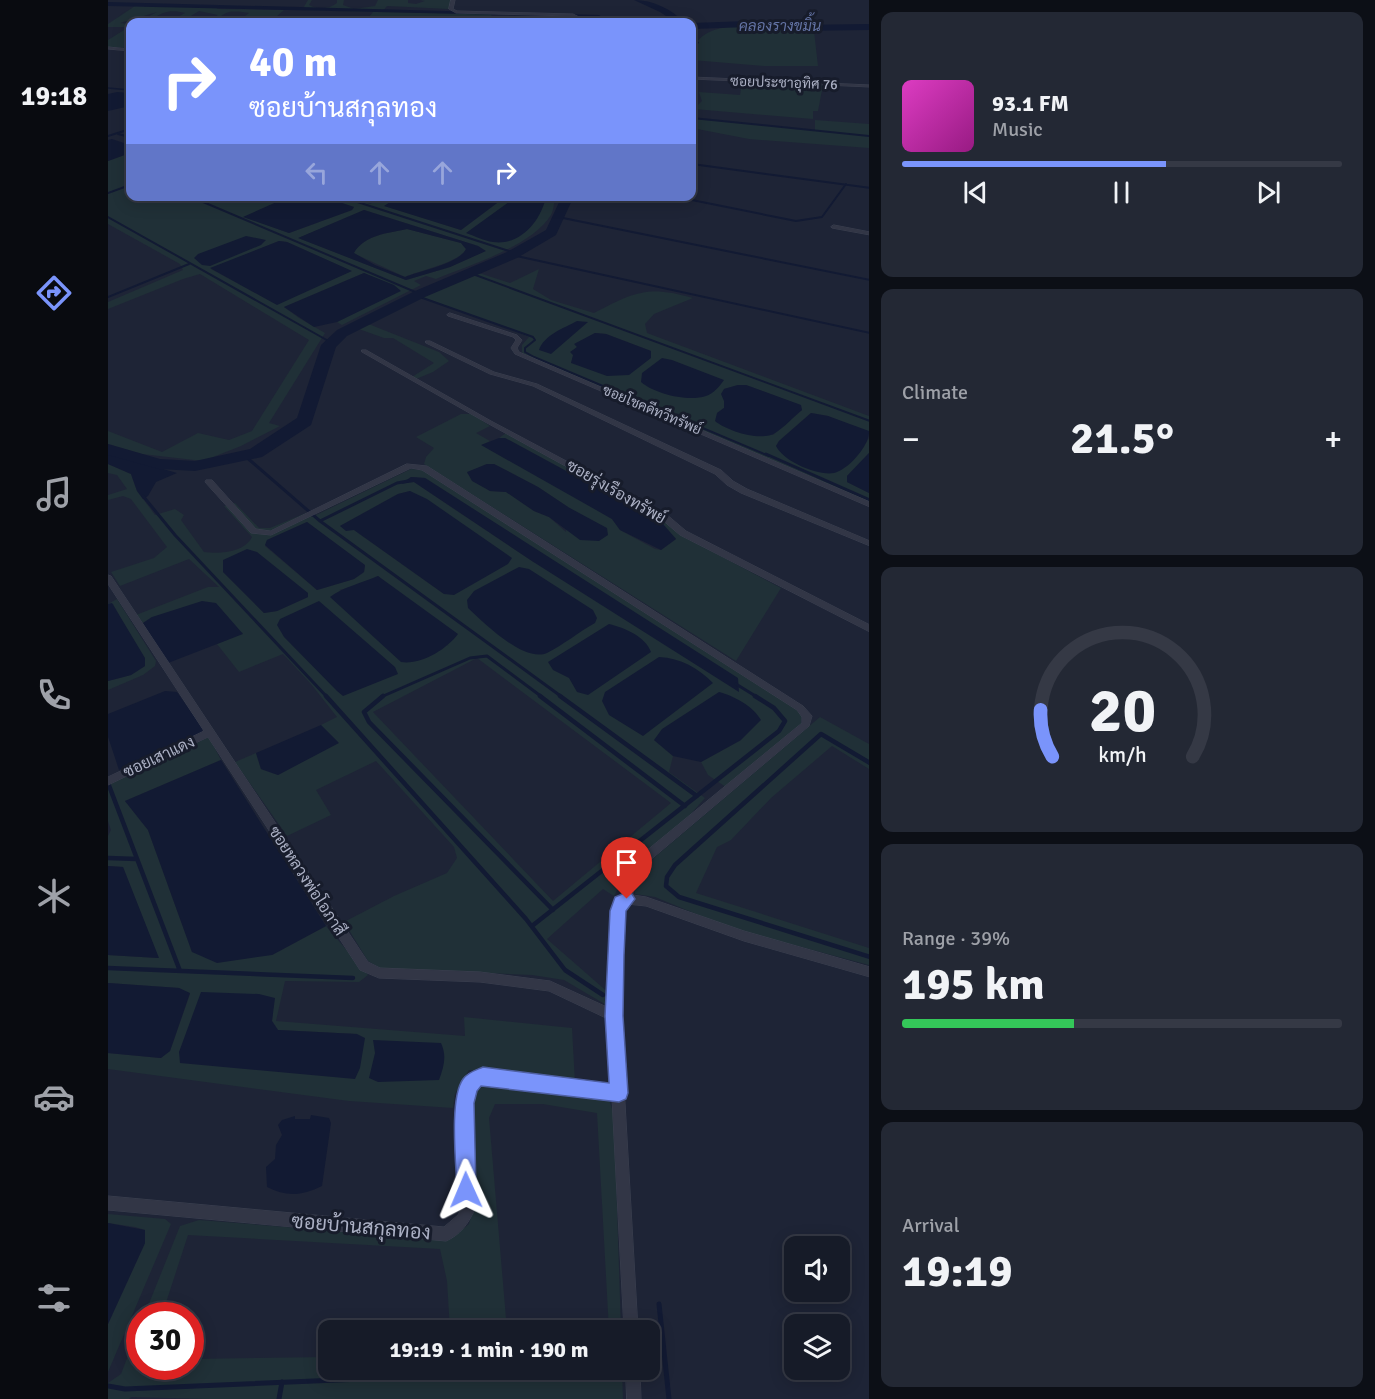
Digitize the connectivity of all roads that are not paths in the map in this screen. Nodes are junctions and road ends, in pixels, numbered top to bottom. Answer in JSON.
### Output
{"nodes":[{"id":1,"x":453,"y":0,"type":"edge"},
{"id":2,"x":561,"y":18,"type":"edge"},
{"id":3,"x":108,"y":48,"type":"edge"},
{"id":4,"x":126,"y":50,"type":"edge"},
{"id":5,"x":696,"y":79,"type":"edge"},
{"id":6,"x":869,"y":86,"type":"edge"},
{"id":7,"x":834,"y":227,"type":"dead end"},
{"id":8,"x":869,"y":234,"type":"edge"},
{"id":9,"x":450,"y":315,"type":"dead end"},
{"id":10,"x":428,"y":342,"type":"dead end"},
{"id":11,"x":364,"y":351,"type":"dead end"},
{"id":12,"x":209,"y":482,"type":"dead end"},
{"id":13,"x":869,"y":505,"type":"edge"},
{"id":14,"x":869,"y":544,"type":"edge"},
{"id":15,"x":108,"y":578,"type":"edge"},
{"id":16,"x":869,"y":628,"type":"edge"},
{"id":17,"x":209,"y":733,"type":"junction"},
{"id":18,"x":108,"y":781,"type":"edge"},
{"id":19,"x":627,"y":899,"type":"junction"},
{"id":20,"x":869,"y":972,"type":"edge"},
{"id":21,"x":614,"y":1016,"type":"junction"},
{"id":22,"x":619,"y":1093,"type":"junction"},
{"id":23,"x":108,"y":1203,"type":"edge"},
{"id":24,"x":630,"y":1320,"type":"edge"},
{"id":25,"x":633,"y":1380,"type":"edge"},
{"id":26,"x":634,"y":1399,"type":"edge"}],
"edges":[{"from":1,"to":2,"type":"street"},
{"from":3,"to":4,"type":"street"},
{"from":5,"to":6,"type":"street","name":"ซอยประชาอุทิศ 76"},
{"from":7,"to":8,"type":"street"},
{"from":9,"to":13,"type":"street","name":"ซอยโชคดีทวีทรัพย์"},
{"from":10,"to":14,"type":"street"},
{"from":11,"to":16,"type":"street","name":"ซอยรุ่งเรืองทรัพย์"},
{"from":12,"to":19,"type":"street"},
{"from":15,"to":17,"type":"street","name":"ซอยหลวงพ่อโอภาสี"},
{"from":17,"to":18,"type":"street","name":"ซอยเสาแดง"},
{"from":17,"to":21,"type":"street","name":"ซอยหลวงพ่อโอภาสี"},
{"from":19,"to":20,"type":"street"},
{"from":19,"to":21,"type":"street"},
{"from":21,"to":22,"type":"street"},
{"from":22,"to":23,"type":"street","name":"ซอยบ้านสกุลทอง"},
{"from":22,"to":24,"type":"street"},
{"from":25,"to":26,"type":"street"}]}
